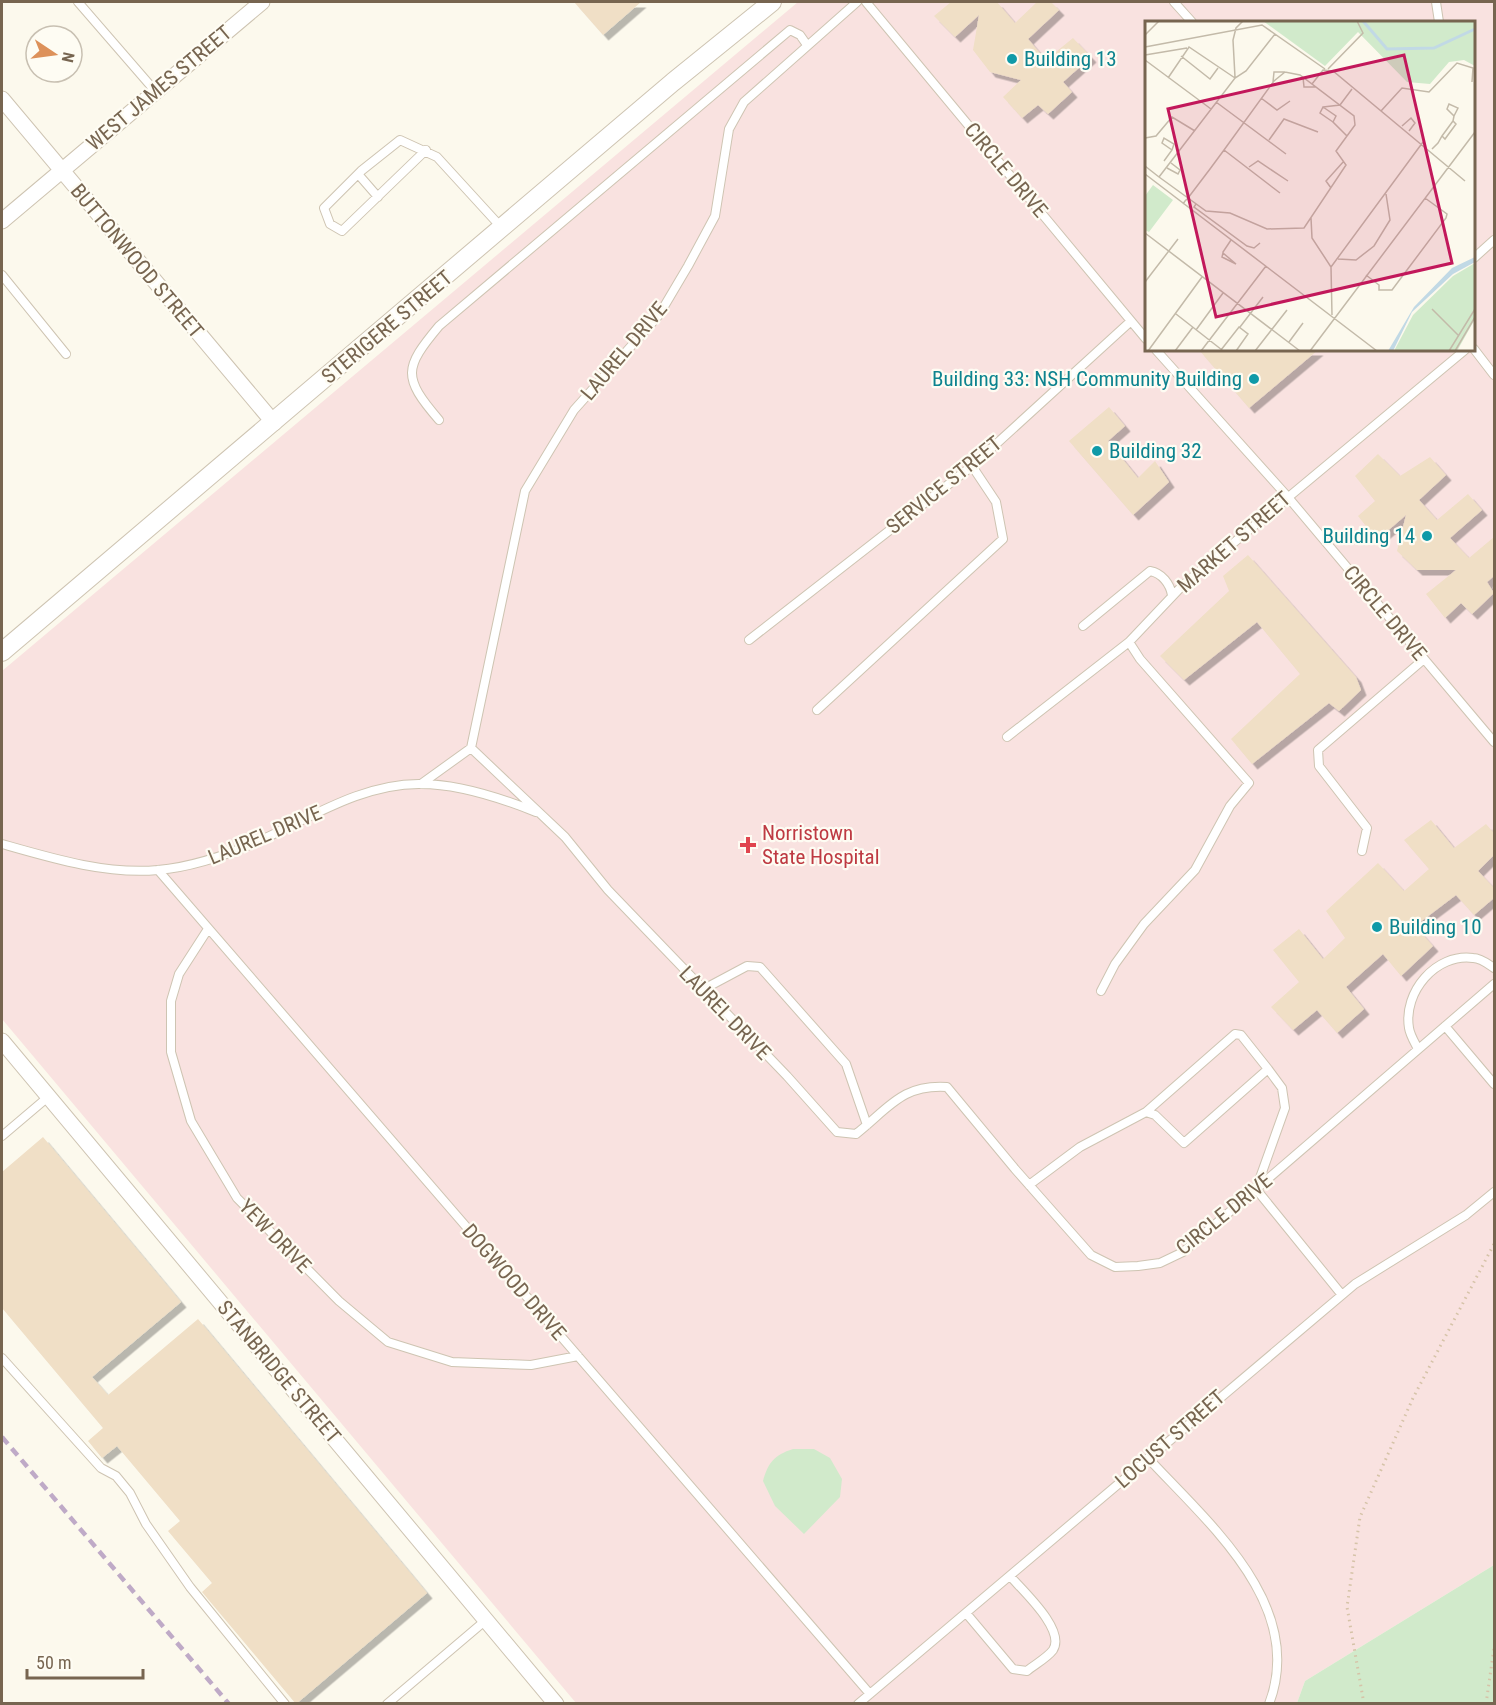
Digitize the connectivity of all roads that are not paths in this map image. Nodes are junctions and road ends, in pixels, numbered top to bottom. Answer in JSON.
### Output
{"nodes":[{"id":1,"x":78,"y":2,"type":"edge"},
{"id":2,"x":262,"y":2,"type":"edge"},
{"id":3,"x":772,"y":2,"type":"edge"},
{"id":4,"x":857,"y":2,"type":"edge"},
{"id":5,"x":866,"y":2,"type":"edge"},
{"id":6,"x":1174,"y":2,"type":"edge"},
{"id":7,"x":1436,"y":2,"type":"edge"},
{"id":8,"x":1191,"y":21,"type":"edge"},
{"id":9,"x":1439,"y":21,"type":"edge"},
{"id":10,"x":807,"y":45,"type":"junction"},
{"id":11,"x":156,"y":92,"type":"junction"},
{"id":12,"x":2,"y":99,"type":"edge"},
{"id":13,"x":426,"y":150,"type":"junction"},
{"id":14,"x":60,"y":171,"type":"junction"},
{"id":15,"x":358,"y":174,"type":"junction"},
{"id":16,"x":378,"y":197,"type":"junction"},
{"id":17,"x":2,"y":221,"type":"edge"},
{"id":18,"x":502,"y":228,"type":"junction"},
{"id":19,"x":1494,"y":240,"type":"edge"},
{"id":20,"x":1475,"y":256,"type":"edge"},
{"id":21,"x":2,"y":275,"type":"edge"},
{"id":22,"x":1131,"y":321,"type":"junction"},
{"id":23,"x":1145,"y":338,"type":"edge"},
{"id":24,"x":1157,"y":351,"type":"edge"},
{"id":25,"x":1463,"y":351,"type":"edge"},
{"id":26,"x":1475,"y":351,"type":"edge"},
{"id":27,"x":66,"y":354,"type":"dead end"},
{"id":28,"x":1494,"y":375,"type":"edge"},
{"id":29,"x":438,"y":420,"type":"dead end"},
{"id":30,"x":274,"y":423,"type":"junction"},
{"id":31,"x":972,"y":466,"type":"junction"},
{"id":32,"x":1287,"y":496,"type":"junction"},
{"id":33,"x":1172,"y":595,"type":"junction"},
{"id":34,"x":1083,"y":626,"type":"dead end"},
{"id":35,"x":750,"y":640,"type":"dead end"},
{"id":36,"x":1129,"y":642,"type":"junction"},
{"id":37,"x":2,"y":652,"type":"edge"},
{"id":38,"x":1424,"y":659,"type":"junction"},
{"id":39,"x":817,"y":710,"type":"dead end"},
{"id":40,"x":1007,"y":737,"type":"dead end"},
{"id":41,"x":1494,"y":742,"type":"edge"},
{"id":42,"x":471,"y":748,"type":"junction"},
{"id":43,"x":421,"y":784,"type":"junction"},
{"id":44,"x":540,"y":814,"type":"junction"},
{"id":45,"x":2,"y":844,"type":"edge"},
{"id":46,"x":1362,"y":851,"type":"dead end"},
{"id":47,"x":158,"y":870,"type":"junction"},
{"id":48,"x":208,"y":929,"type":"junction"},
{"id":49,"x":1494,"y":968,"type":"edge"},
{"id":50,"x":1494,"y":984,"type":"edge"},
{"id":51,"x":702,"y":990,"type":"junction"},
{"id":52,"x":1101,"y":991,"type":"dead end"},
{"id":53,"x":1445,"y":1026,"type":"junction"},
{"id":54,"x":2,"y":1041,"type":"edge"},
{"id":55,"x":1418,"y":1049,"type":"junction"},
{"id":56,"x":1268,"y":1069,"type":"junction"},
{"id":57,"x":1494,"y":1084,"type":"edge"},
{"id":58,"x":48,"y":1097,"type":"junction"},
{"id":59,"x":1146,"y":1112,"type":"junction"},
{"id":60,"x":867,"y":1125,"type":"junction"},
{"id":61,"x":837,"y":1132,"type":"joint"},
{"id":62,"x":2,"y":1136,"type":"edge"},
{"id":63,"x":1029,"y":1185,"type":"junction"},
{"id":64,"x":1256,"y":1189,"type":"junction"},
{"id":65,"x":1494,"y":1192,"type":"edge"},
{"id":66,"x":1341,"y":1295,"type":"junction"},
{"id":67,"x":578,"y":1356,"type":"junction"},
{"id":68,"x":2,"y":1358,"type":"edge"},
{"id":69,"x":1148,"y":1458,"type":"junction"},
{"id":70,"x":1010,"y":1576,"type":"junction"},
{"id":71,"x":966,"y":1613,"type":"junction"},
{"id":72,"x":486,"y":1620,"type":"junction"},
{"id":73,"x":870,"y":1694,"type":"junction"},
{"id":74,"x":285,"y":1704,"type":"edge"},
{"id":75,"x":387,"y":1704,"type":"edge"},
{"id":76,"x":556,"y":1704,"type":"edge"},
{"id":77,"x":858,"y":1704,"type":"edge"},
{"id":78,"x":1269,"y":1704,"type":"edge"}],
"edges":[{"from":1,"to":11,"type":"lane"},
{"from":2,"to":11,"type":"street","name":"WEST JAMES STREET"},
{"from":3,"to":18,"type":"street","name":"STERIGERE STREET"},
{"from":4,"to":10,"type":"lane","name":"LAUREL DRIVE"},
{"from":5,"to":22,"type":"lane","name":"CIRCLE DRIVE"},
{"from":6,"to":8,"type":"lane"},
{"from":7,"to":9,"type":"lane"},
{"from":10,"to":29,"type":"lane"},
{"from":10,"to":42,"type":"lane","name":"LAUREL DRIVE"},
{"from":11,"to":14,"type":"street","name":"WEST JAMES STREET"},
{"from":12,"to":14,"type":"street","name":"BUTTONWOOD STREET"},
{"from":13,"to":15,"type":"lane"},
{"from":13,"to":16,"type":"lane"},
{"from":13,"to":18,"type":"lane"},
{"from":14,"to":17,"type":"street","name":"WEST JAMES STREET"},
{"from":14,"to":30,"type":"street","name":"BUTTONWOOD STREET"},
{"from":15,"to":16,"type":"lane"},
{"from":15,"to":16,"type":"lane"},
{"from":18,"to":30,"type":"street","name":"STERIGERE STREET"},
{"from":19,"to":20,"type":"lane"},
{"from":21,"to":27,"type":"lane"},
{"from":22,"to":23,"type":"lane","name":"CIRCLE DRIVE"},
{"from":22,"to":31,"type":"lane","name":"SERVICE STREET"},
{"from":24,"to":32,"type":"lane","name":"CIRCLE DRIVE"},
{"from":25,"to":32,"type":"lane","name":"MARKET STREET"},
{"from":26,"to":28,"type":"lane"},
{"from":30,"to":37,"type":"street","name":"STERIGERE STREET"},
{"from":31,"to":35,"type":"lane","name":"SERVICE STREET"},
{"from":31,"to":39,"type":"lane"},
{"from":32,"to":33,"type":"lane","name":"MARKET STREET"},
{"from":32,"to":38,"type":"lane","name":"CIRCLE DRIVE"},
{"from":33,"to":34,"type":"lane"},
{"from":33,"to":36,"type":"lane","name":"MARKET STREET"},
{"from":36,"to":40,"type":"lane","name":"MARKET STREET"},
{"from":36,"to":52,"type":"lane"},
{"from":38,"to":41,"type":"lane","name":"CIRCLE DRIVE"},
{"from":38,"to":46,"type":"lane"},
{"from":42,"to":43,"type":"lane","name":"LAUREL DRIVE"},
{"from":42,"to":44,"type":"lane","name":"LAUREL DRIVE"},
{"from":43,"to":44,"type":"lane","name":"LAUREL DRIVE"},
{"from":43,"to":47,"type":"lane","name":"LAUREL DRIVE"},
{"from":44,"to":51,"type":"lane","name":"LAUREL DRIVE"},
{"from":45,"to":47,"type":"lane","name":"LAUREL DRIVE"},
{"from":47,"to":48,"type":"lane","name":"DOGWOOD DRIVE"},
{"from":48,"to":67,"type":"lane","name":"DOGWOOD DRIVE"},
{"from":48,"to":67,"type":"lane","name":"YEW DRIVE"},
{"from":49,"to":55,"type":"lane"},
{"from":50,"to":53,"type":"lane","name":"CIRCLE DRIVE"},
{"from":51,"to":60,"type":"lane"},
{"from":51,"to":61,"type":"lane","name":"LAUREL DRIVE"},
{"from":53,"to":55,"type":"lane","name":"CIRCLE DRIVE"},
{"from":53,"to":57,"type":"lane"},
{"from":54,"to":58,"type":"street","name":"STANBRIDGE STREET"},
{"from":55,"to":64,"type":"lane","name":"CIRCLE DRIVE"},
{"from":56,"to":59,"type":"lane"},
{"from":56,"to":59,"type":"lane"},
{"from":56,"to":64,"type":"lane"},
{"from":58,"to":62,"type":"lane"},
{"from":58,"to":72,"type":"street","name":"STANBRIDGE STREET"},
{"from":59,"to":63,"type":"lane"},
{"from":60,"to":61,"type":"lane","name":"CIRCLE DRIVE"},
{"from":60,"to":63,"type":"lane","name":"CIRCLE DRIVE"},
{"from":63,"to":64,"type":"lane","name":"CIRCLE DRIVE"},
{"from":64,"to":66,"type":"lane"},
{"from":65,"to":66,"type":"lane","name":"LOCUST STREET"},
{"from":66,"to":69,"type":"lane","name":"LOCUST STREET"},
{"from":67,"to":73,"type":"lane","name":"DOGWOOD DRIVE"},
{"from":68,"to":74,"type":"lane"},
{"from":69,"to":70,"type":"lane","name":"LOCUST STREET"},
{"from":69,"to":78,"type":"lane"},
{"from":70,"to":71,"type":"lane","name":"LOCUST STREET"},
{"from":70,"to":71,"type":"lane"},
{"from":71,"to":73,"type":"lane","name":"LOCUST STREET"},
{"from":72,"to":75,"type":"lane"},
{"from":72,"to":76,"type":"street","name":"STANBRIDGE STREET"},
{"from":73,"to":77,"type":"lane","name":"LOCUST STREET"}]}
